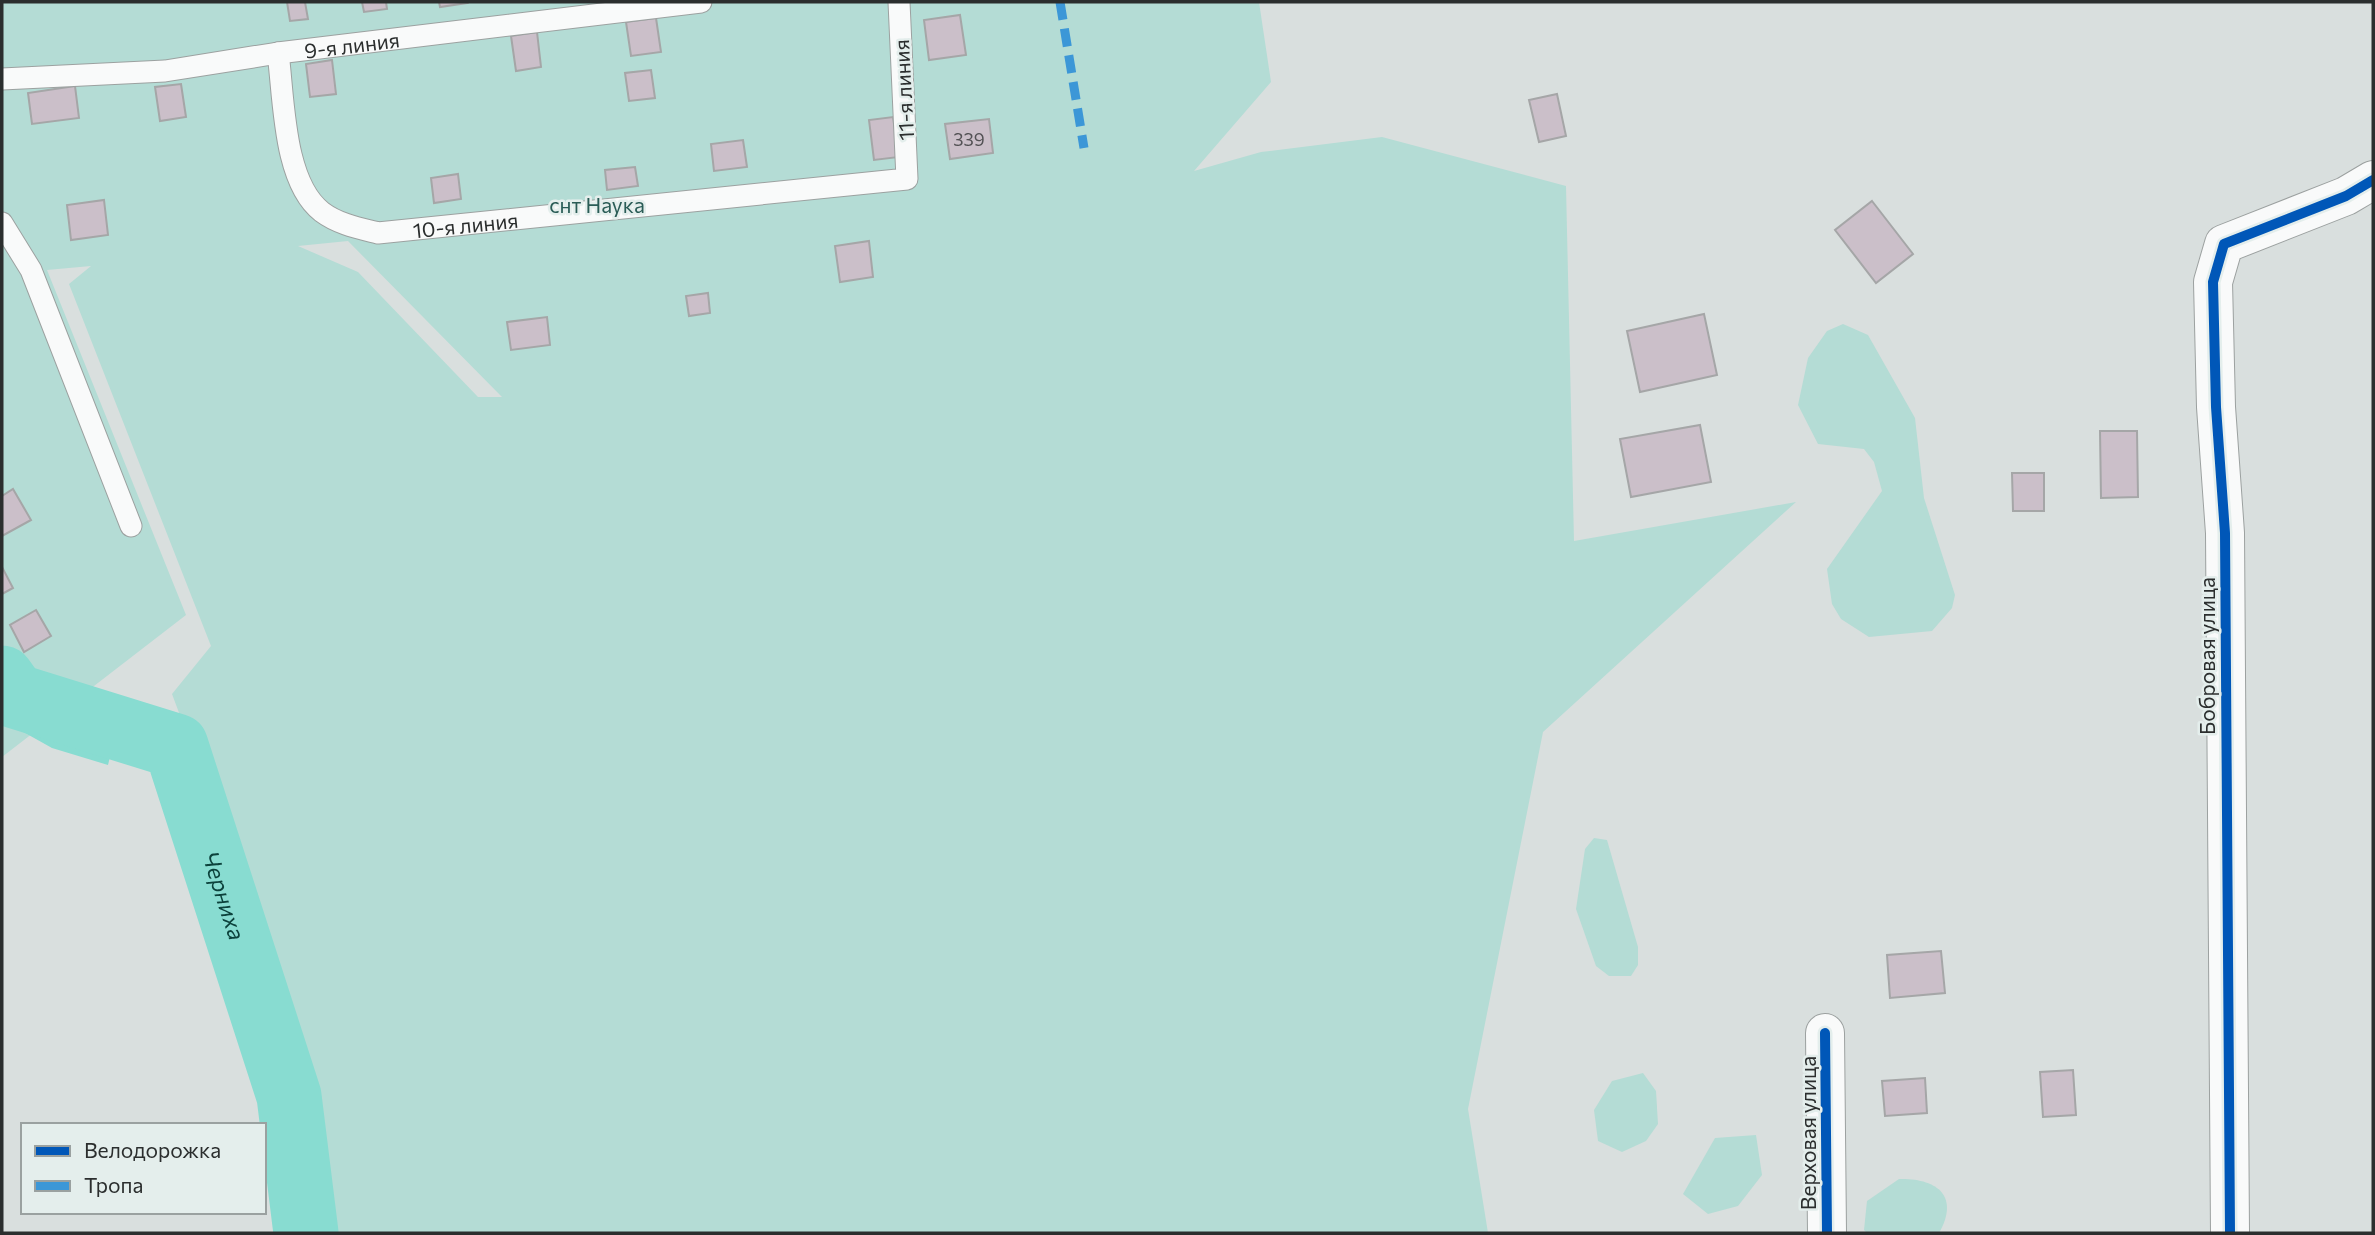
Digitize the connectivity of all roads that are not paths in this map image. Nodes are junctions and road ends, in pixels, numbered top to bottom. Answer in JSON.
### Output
{"nodes":[{"id":1,"x":701,"y":2,"type":"edge"},
{"id":2,"x":899,"y":2,"type":"edge"},
{"id":3,"x":278,"y":53,"type":"junction"},
{"id":4,"x":2,"y":79,"type":"edge"},
{"id":5,"x":907,"y":179,"type":"joint"},
{"id":6,"x":2373,"y":180,"type":"edge"},
{"id":7,"x":2,"y":223,"type":"edge"},
{"id":8,"x":131,"y":526,"type":"dead end"},
{"id":9,"x":1825,"y":1033,"type":"dead end"},
{"id":10,"x":1827,"y":1233,"type":"edge"},
{"id":11,"x":2230,"y":1233,"type":"edge"}],
"edges":[{"from":1,"to":3,"type":"lane","name":"9-я линия"},
{"from":2,"to":5,"type":"lane","name":"11-я линия"},
{"from":3,"to":4,"type":"lane","name":"9-я линия"},
{"from":3,"to":5,"type":"lane","name":"10-я линия"},
{"from":6,"to":11,"type":"street","name":"Бобровая улица"},
{"from":7,"to":8,"type":"lane"},
{"from":9,"to":10,"type":"street","name":"Верховая улица"}]}
